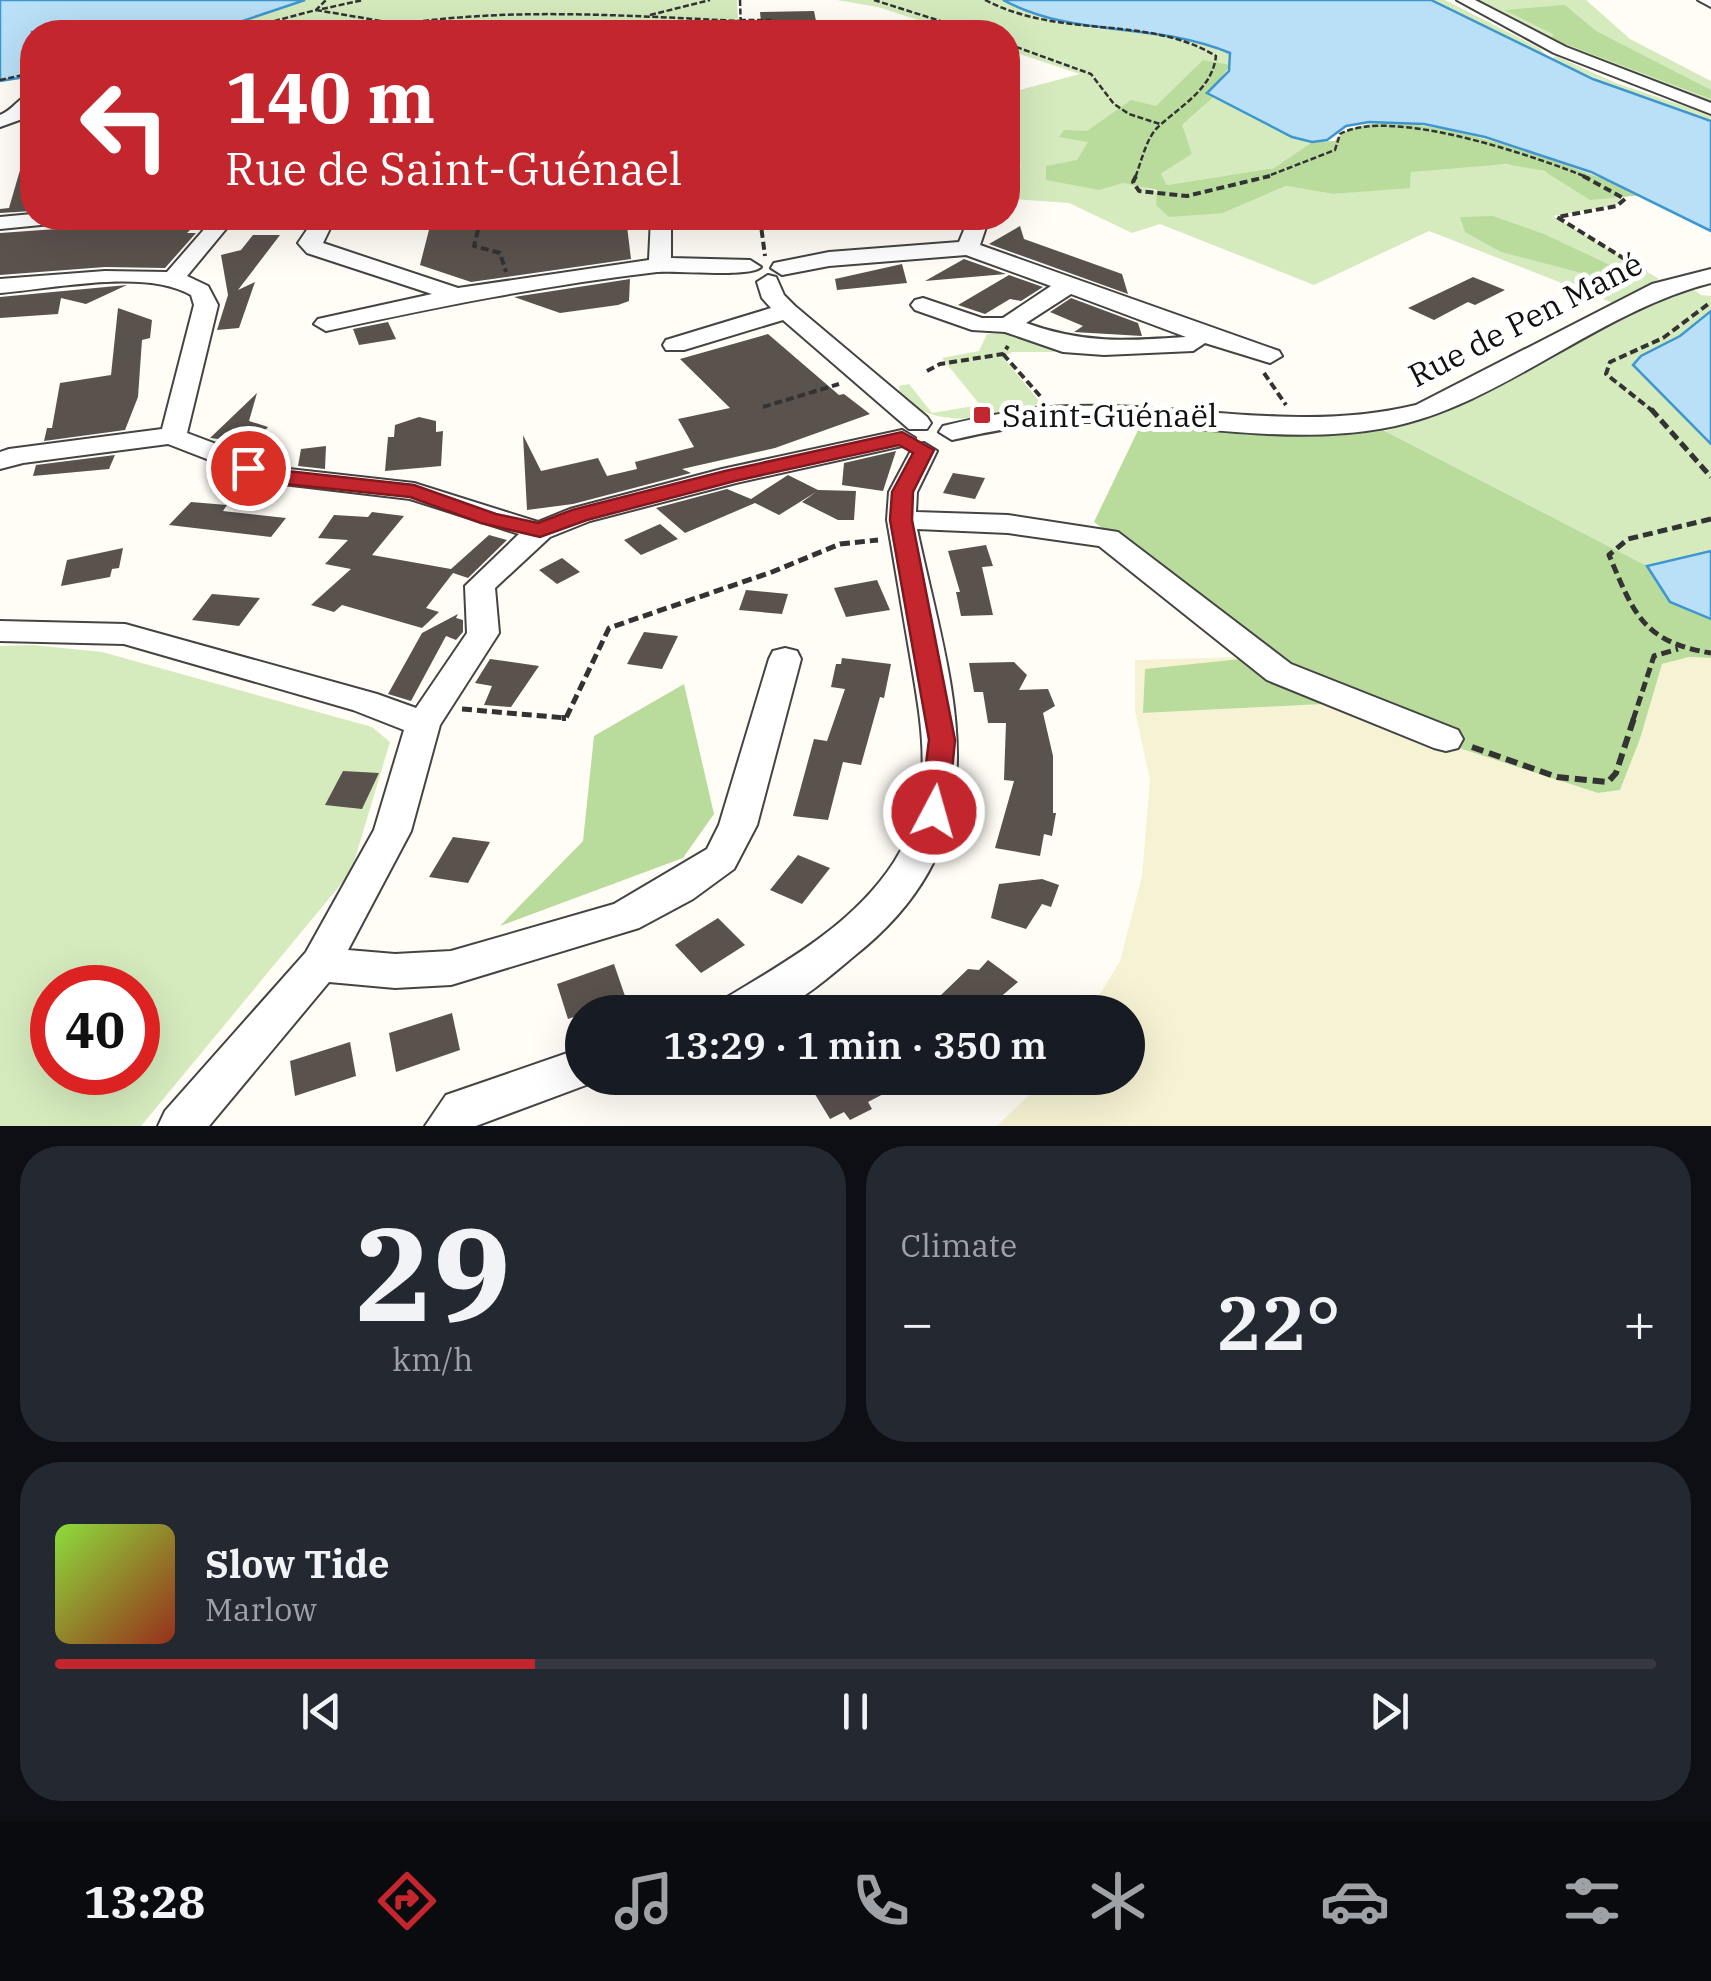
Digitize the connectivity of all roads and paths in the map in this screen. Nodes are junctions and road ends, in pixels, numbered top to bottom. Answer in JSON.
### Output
{"nodes":[{"id":1,"x":326,"y":0,"type":"edge"},
{"id":2,"x":362,"y":0,"type":"edge"},
{"id":3,"x":710,"y":0,"type":"edge"},
{"id":4,"x":874,"y":0,"type":"edge"},
{"id":5,"x":985,"y":0,"type":"edge"},
{"id":6,"x":1464,"y":0,"type":"edge"},
{"id":7,"x":316,"y":10,"type":"junction"},
{"id":8,"x":642,"y":16,"type":"junction"},
{"id":9,"x":278,"y":20,"type":"edge"},
{"id":10,"x":372,"y":20,"type":"edge"},
{"id":11,"x":428,"y":20,"type":"edge"},
{"id":12,"x":720,"y":20,"type":"edge"},
{"id":13,"x":937,"y":20,"type":"edge"},
{"id":14,"x":1020,"y":48,"type":"edge"},
{"id":15,"x":1711,"y":109,"type":"edge"},
{"id":16,"x":1160,"y":124,"type":"junction"},
{"id":17,"x":215,"y":230,"type":"edge"},
{"id":18,"x":317,"y":230,"type":"edge"},
{"id":19,"x":478,"y":230,"type":"edge"},
{"id":20,"x":661,"y":230,"type":"edge"},
{"id":21,"x":761,"y":230,"type":"edge"},
{"id":22,"x":975,"y":230,"type":"edge"},
{"id":23,"x":968,"y":248,"type":"junction"},
{"id":24,"x":660,"y":265,"type":"junction"},
{"id":25,"x":766,"y":270,"type":"junction"},
{"id":26,"x":1711,"y":276,"type":"edge"},
{"id":27,"x":172,"y":280,"type":"junction"},
{"id":28,"x":1681,"y":282,"type":"junction"},
{"id":29,"x":0,"y":286,"type":"edge"},
{"id":30,"x":1067,"y":286,"type":"junction"},
{"id":31,"x":511,"y":287,"type":"junction"},
{"id":32,"x":457,"y":296,"type":"junction"},
{"id":33,"x":1711,"y":302,"type":"edge"},
{"id":34,"x":923,"y":305,"type":"dead end"},
{"id":35,"x":788,"y":311,"type":"junction"},
{"id":36,"x":326,"y":324,"type":"dead end"},
{"id":37,"x":1008,"y":325,"type":"junction"},
{"id":38,"x":1200,"y":334,"type":"junction"},
{"id":39,"x":675,"y":346,"type":"dead end"},
{"id":40,"x":1004,"y":354,"type":"junction"},
{"id":41,"x":1265,"y":354,"type":"joint"},
{"id":42,"x":927,"y":371,"type":"dead end"},
{"id":43,"x":866,"y":376,"type":"junction"},
{"id":44,"x":762,"y":406,"type":"dead end"},
{"id":45,"x":1050,"y":408,"type":"dead end"},
{"id":46,"x":1298,"y":424,"type":"junction"},
{"id":47,"x":174,"y":436,"type":"junction"},
{"id":48,"x":924,"y":436,"type":"junction"},
{"id":49,"x":0,"y":462,"type":"edge"},
{"id":50,"x":1711,"y":477,"type":"edge"},
{"id":51,"x":1711,"y":518,"type":"edge"},
{"id":52,"x":903,"y":529,"type":"junction"},
{"id":53,"x":540,"y":530,"type":"junction"},
{"id":54,"x":0,"y":631,"type":"edge"},
{"id":55,"x":1678,"y":649,"type":"junction"},
{"id":56,"x":1711,"y":652,"type":"edge"},
{"id":57,"x":786,"y":659,"type":"dead end"},
{"id":58,"x":428,"y":715,"type":"junction"},
{"id":59,"x":1446,"y":739,"type":"joint"},
{"id":60,"x":320,"y":964,"type":"junction"},
{"id":61,"x":768,"y":995,"type":"edge"},
{"id":62,"x":565,"y":1073,"type":"edge"},
{"id":63,"x":181,"y":1126,"type":"edge"},
{"id":64,"x":448,"y":1126,"type":"edge"}],
"edges":[{"from":1,"to":7,"type":"path"},
{"from":2,"to":7,"type":"path"},
{"from":3,"to":8,"type":"path"},
{"from":4,"to":13,"type":"path"},
{"from":5,"to":16,"type":"path"},
{"from":6,"to":15,"type":"street"},
{"from":7,"to":9,"type":"path"},
{"from":7,"to":10,"type":"path"},
{"from":8,"to":11,"type":"path"},
{"from":8,"to":12,"type":"path"},
{"from":14,"to":16,"type":"path"},
{"from":16,"to":28,"type":"path"},
{"from":17,"to":27,"type":"street"},
{"from":18,"to":32,"type":"street"},
{"from":19,"to":31,"type":"path"},
{"from":20,"to":24,"type":"street"},
{"from":21,"to":25,"type":"path"},
{"from":22,"to":23,"type":"street"},
{"from":23,"to":25,"type":"street"},
{"from":23,"to":30,"type":"street"},
{"from":24,"to":25,"type":"street"},
{"from":24,"to":31,"type":"street"},
{"from":25,"to":35,"type":"street"},
{"from":26,"to":28,"type":"street","name":"Rue de Pen Mané"},
{"from":27,"to":29,"type":"street"},
{"from":27,"to":47,"type":"street"},
{"from":28,"to":46,"type":"street","name":"Rue de Pen Mané"},
{"from":30,"to":37,"type":"street"},
{"from":30,"to":38,"type":"street"},
{"from":31,"to":32,"type":"street"},
{"from":32,"to":36,"type":"street"},
{"from":33,"to":50,"type":"path"},
{"from":34,"to":37,"type":"street"},
{"from":35,"to":39,"type":"street"},
{"from":35,"to":43,"type":"street"},
{"from":37,"to":38,"type":"street"},
{"from":37,"to":40,"type":"path"},
{"from":38,"to":41,"type":"street"},
{"from":40,"to":42,"type":"path"},
{"from":40,"to":45,"type":"path"},
{"from":41,"to":46,"type":"path"},
{"from":43,"to":44,"type":"path"},
{"from":43,"to":48,"type":"street"},
{"from":46,"to":48,"type":"street","name":"Rue de Pen Mané"},
{"from":47,"to":49,"type":"street"},
{"from":47,"to":53,"type":"street"},
{"from":48,"to":52,"type":"street"},
{"from":48,"to":53,"type":"street","name":"Rue de Pen Mané"},
{"from":51,"to":55,"type":"path"},
{"from":52,"to":58,"type":"path"},
{"from":52,"to":59,"type":"street"},
{"from":52,"to":61,"type":"street"},
{"from":53,"to":58,"type":"street"},
{"from":54,"to":58,"type":"street"},
{"from":55,"to":56,"type":"path"},
{"from":55,"to":59,"type":"path"},
{"from":57,"to":60,"type":"street"},
{"from":58,"to":60,"type":"street"},
{"from":60,"to":63,"type":"street"},
{"from":62,"to":64,"type":"street"}]}
